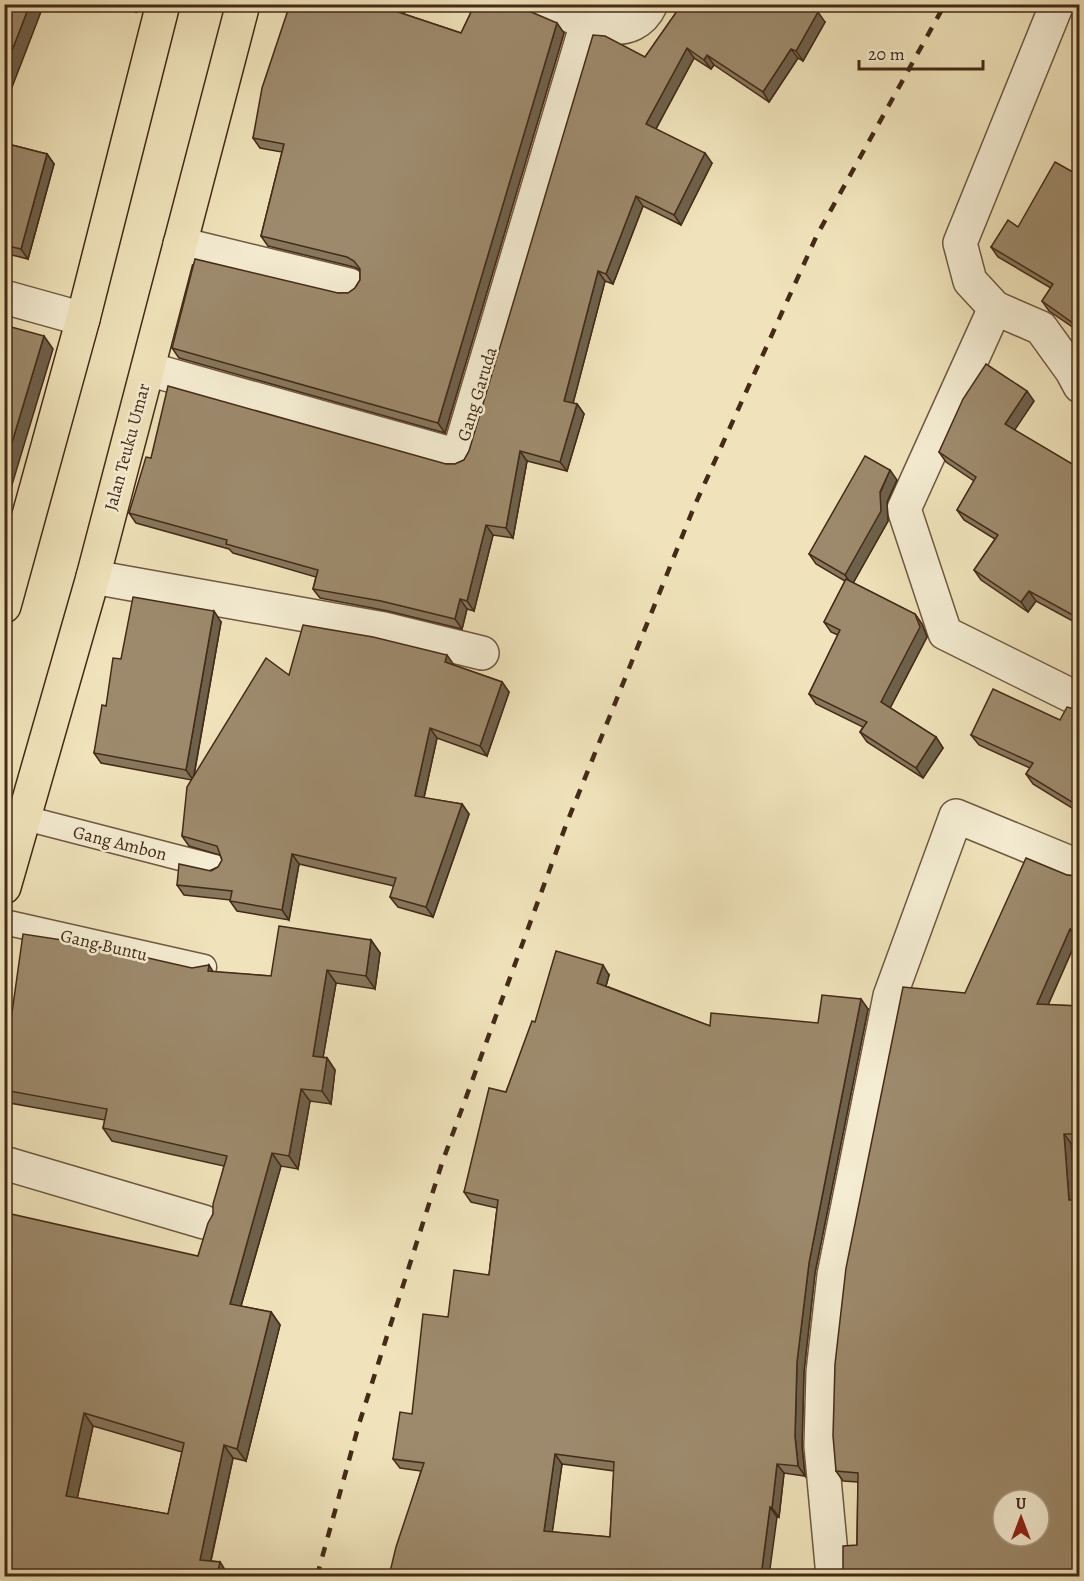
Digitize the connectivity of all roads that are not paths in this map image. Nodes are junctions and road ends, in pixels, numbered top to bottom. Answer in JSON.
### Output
{"nodes":[{"id":1,"x":163,"y":4,"type":"edge"},
{"id":2,"x":243,"y":4,"type":"edge"},
{"id":3,"x":544,"y":4,"type":"edge"},
{"id":4,"x":651,"y":4,"type":"edge"},
{"id":5,"x":1057,"y":4,"type":"edge"},
{"id":6,"x":587,"y":22,"type":"junction"},
{"id":7,"x":180,"y":244,"type":"junction"},
{"id":8,"x":349,"y":285,"type":"dead end"},
{"id":9,"x":4,"y":297,"type":"edge"},
{"id":10,"x":995,"y":308,"type":"junction"},
{"id":11,"x":83,"y":319,"type":"junction"},
{"id":12,"x":148,"y":369,"type":"junction"},
{"id":13,"x":1080,"y":386,"type":"edge"},
{"id":14,"x":93,"y":577,"type":"junction"},
{"id":15,"x":4,"y":606,"type":"edge"},
{"id":16,"x":482,"y":653,"type":"dead end"},
{"id":17,"x":1080,"y":700,"type":"edge"},
{"id":18,"x":25,"y":818,"type":"junction"},
{"id":19,"x":215,"y":867,"type":"edge"},
{"id":20,"x":1080,"y":867,"type":"edge"},
{"id":21,"x":4,"y":887,"type":"edge"},
{"id":22,"x":4,"y":922,"type":"edge"},
{"id":23,"x":204,"y":967,"type":"edge"},
{"id":24,"x":4,"y":1163,"type":"edge"},
{"id":25,"x":204,"y":1222,"type":"dead end"},
{"id":26,"x":833,"y":1576,"type":"edge"}],
"edges":[{"from":1,"to":11,"type":"highway"},
{"from":2,"to":7,"type":"highway","name":"Jalan Teuku Umar"},
{"from":3,"to":6,"type":"street"},
{"from":4,"to":6,"type":"street"},
{"from":5,"to":10,"type":"street"},
{"from":6,"to":12,"type":"street","name":"Gang Garuda"},
{"from":7,"to":8,"type":"street"},
{"from":7,"to":12,"type":"highway","name":"Jalan Teuku Umar"},
{"from":9,"to":11,"type":"street"},
{"from":10,"to":13,"type":"street"},
{"from":10,"to":17,"type":"street"},
{"from":11,"to":15,"type":"highway"},
{"from":12,"to":14,"type":"highway","name":"Jalan Teuku Umar"},
{"from":14,"to":16,"type":"street"},
{"from":14,"to":18,"type":"highway","name":"Jalan Teuku Umar"},
{"from":18,"to":19,"type":"lane","name":"Gang Ambon"},
{"from":18,"to":21,"type":"highway","name":"Jalan Teuku Umar"},
{"from":20,"to":26,"type":"street"},
{"from":22,"to":23,"type":"lane","name":"Gang Buntu"},
{"from":24,"to":25,"type":"street"}]}
